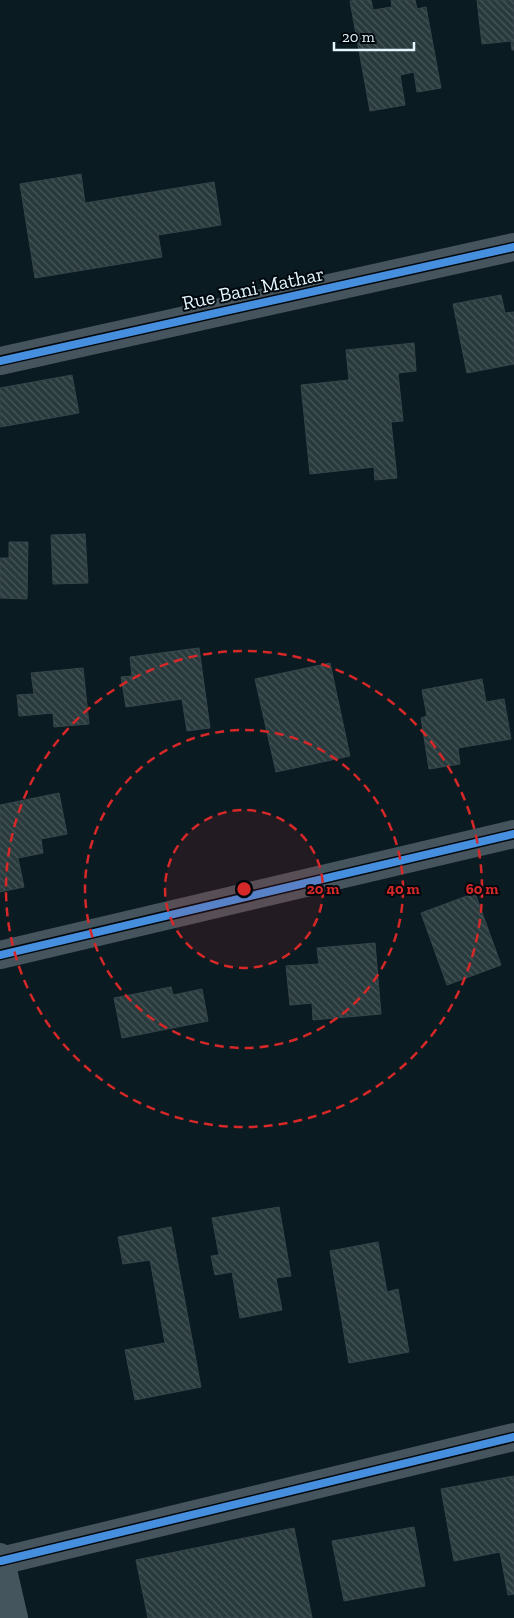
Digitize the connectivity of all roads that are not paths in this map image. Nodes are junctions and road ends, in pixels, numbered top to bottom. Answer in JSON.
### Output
{"nodes":[{"id":1,"x":514,"y":247,"type":"edge"},
{"id":2,"x":0,"y":361,"type":"edge"},
{"id":3,"x":514,"y":834,"type":"edge"},
{"id":4,"x":0,"y":955,"type":"edge"},
{"id":5,"x":514,"y":1437,"type":"edge"},
{"id":6,"x":0,"y":1559,"type":"edge"},
{"id":7,"x":14,"y":1618,"type":"edge"}],
"edges":[{"from":1,"to":2,"type":"street","name":"Rue Bani Mathar"},
{"from":3,"to":4,"type":"street"},
{"from":5,"to":6,"type":"street"},
{"from":6,"to":7,"type":"main road"}]}
